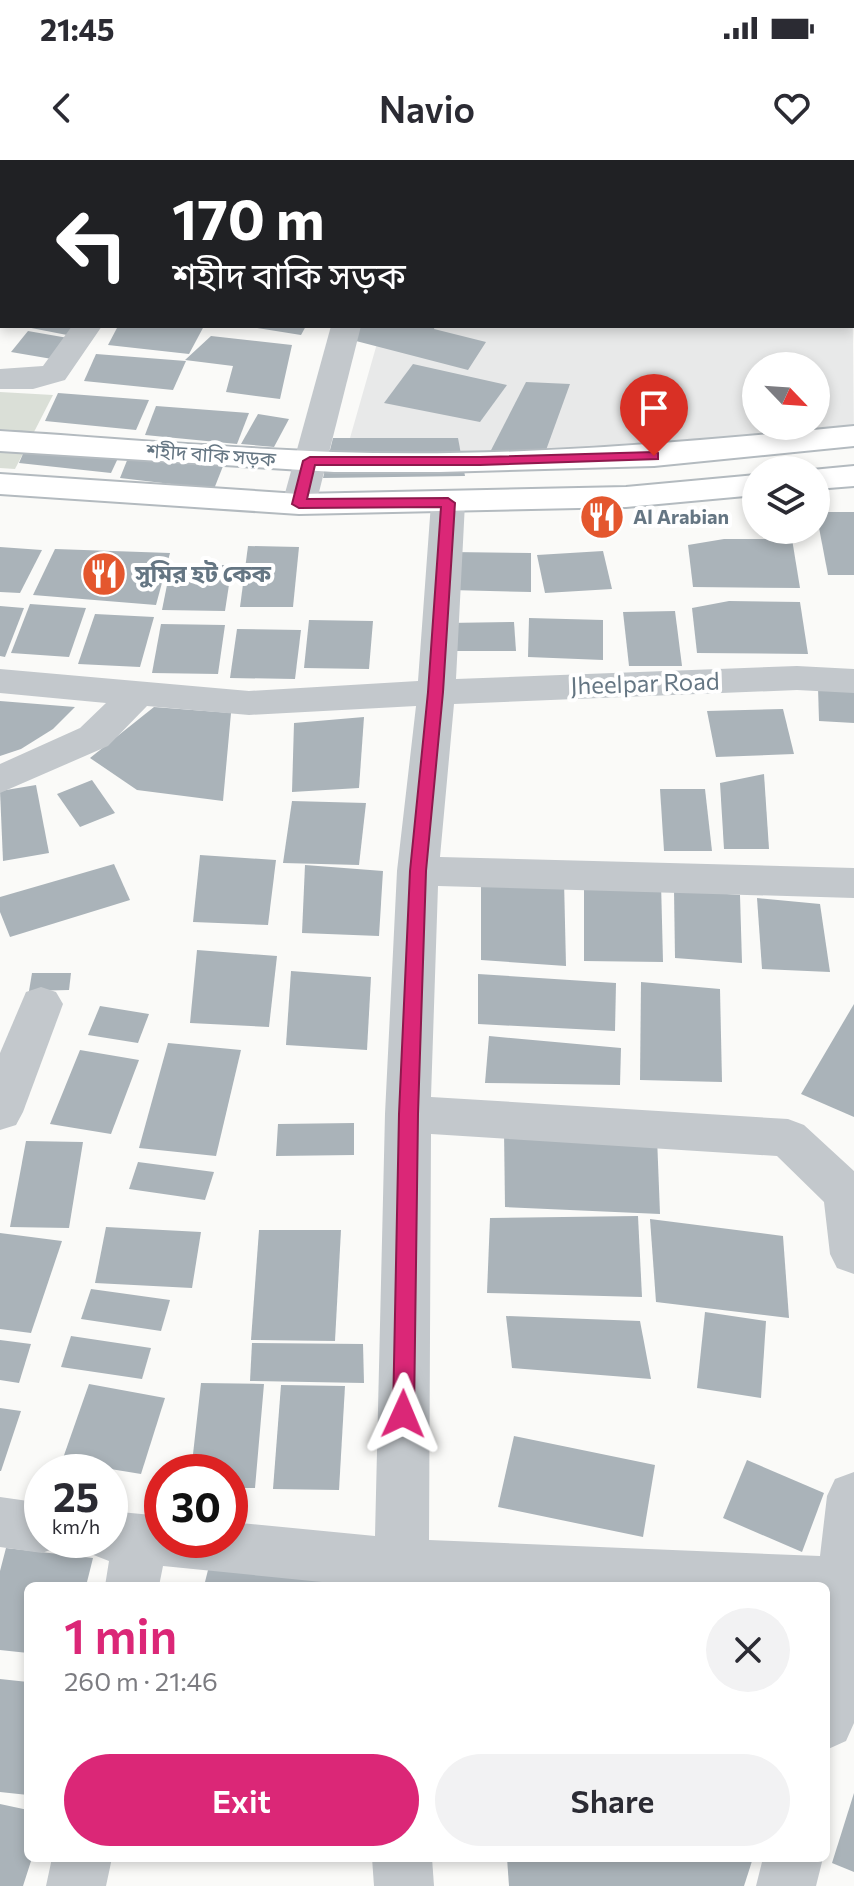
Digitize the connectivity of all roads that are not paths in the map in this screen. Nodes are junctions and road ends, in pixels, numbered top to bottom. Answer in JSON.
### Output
{"nodes":[{"id":1,"x":86,"y":328,"type":"edge"},
{"id":2,"x":345,"y":328,"type":"edge"},
{"id":3,"x":0,"y":379,"type":"edge"},
{"id":4,"x":854,"y":436,"type":"edge"},
{"id":5,"x":0,"y":441,"type":"edge"},
{"id":6,"x":310,"y":461,"type":"junction"},
{"id":7,"x":854,"y":476,"type":"edge"},
{"id":8,"x":830,"y":478,"type":"edge"},
{"id":9,"x":0,"y":484,"type":"edge"},
{"id":10,"x":742,"y":486,"type":"edge"},
{"id":11,"x":448,"y":503,"type":"junction"},
{"id":12,"x":299,"y":504,"type":"junction"},
{"id":13,"x":0,"y":681,"type":"edge"},
{"id":14,"x":854,"y":681,"type":"edge"},
{"id":15,"x":436,"y":692,"type":"junction"},
{"id":16,"x":138,"y":693,"type":"junction"},
{"id":17,"x":0,"y":780,"type":"edge"},
{"id":18,"x":418,"y":871,"type":"junction"},
{"id":19,"x":854,"y":883,"type":"edge"},
{"id":20,"x":41,"y":1004,"type":"dead end"},
{"id":21,"x":0,"y":1112,"type":"edge"},
{"id":22,"x":408,"y":1114,"type":"junction"},
{"id":23,"x":854,"y":1254,"type":"edge"},
{"id":24,"x":854,"y":1496,"type":"edge"},
{"id":25,"x":0,"y":1522,"type":"edge"},
{"id":26,"x":24,"y":1525,"type":"edge"},
{"id":27,"x":128,"y":1554,"type":"edge"},
{"id":28,"x":400,"y":1575,"type":"edge"},
{"id":29,"x":788,"y":1582,"type":"edge"},
{"id":30,"x":830,"y":1583,"type":"edge"},
{"id":31,"x":844,"y":1583,"type":"junction"},
{"id":32,"x":830,"y":1690,"type":"edge"},
{"id":33,"x":830,"y":1732,"type":"edge"},
{"id":34,"x":854,"y":1741,"type":"edge"},
{"id":35,"x":81,"y":1862,"type":"edge"},
{"id":36,"x":402,"y":1862,"type":"edge"},
{"id":37,"x":792,"y":1862,"type":"edge"},
{"id":38,"x":76,"y":1886,"type":"edge"},
{"id":39,"x":404,"y":1886,"type":"edge"},
{"id":40,"x":786,"y":1886,"type":"edge"}],
"edges":[{"from":1,"to":3,"type":"street"},
{"from":2,"to":6,"type":"street"},
{"from":4,"to":6,"type":"street","name":"শহীদ বাকি সড়ক"},
{"from":5,"to":6,"type":"street","name":"শহীদ বাকি সড়ক"},
{"from":6,"to":12,"type":"street"},
{"from":7,"to":8,"type":"street"},
{"from":9,"to":12,"type":"street","name":"শহীদ বাকি সড়ক"},
{"from":10,"to":11,"type":"street","name":"শহীদ বাকি সড়ক"},
{"from":11,"to":12,"type":"street","name":"শহীদ বাকি সড়ক"},
{"from":11,"to":15,"type":"street"},
{"from":13,"to":16,"type":"street","name":"Jheelpar Road"},
{"from":14,"to":15,"type":"street","name":"Jheelpar Road"},
{"from":15,"to":16,"type":"street","name":"Jheelpar Road"},
{"from":15,"to":18,"type":"street"},
{"from":16,"to":17,"type":"street"},
{"from":18,"to":19,"type":"street"},
{"from":18,"to":22,"type":"street"},
{"from":20,"to":21,"type":"street"},
{"from":22,"to":23,"type":"street"},
{"from":22,"to":28,"type":"street"},
{"from":24,"to":31,"type":"street"},
{"from":25,"to":26,"type":"street"},
{"from":27,"to":28,"type":"street"},
{"from":28,"to":29,"type":"street"},
{"from":30,"to":31,"type":"street"},
{"from":31,"to":32,"type":"street"},
{"from":33,"to":34,"type":"street"},
{"from":35,"to":38,"type":"street"},
{"from":36,"to":39,"type":"street"},
{"from":37,"to":40,"type":"street"}]}
